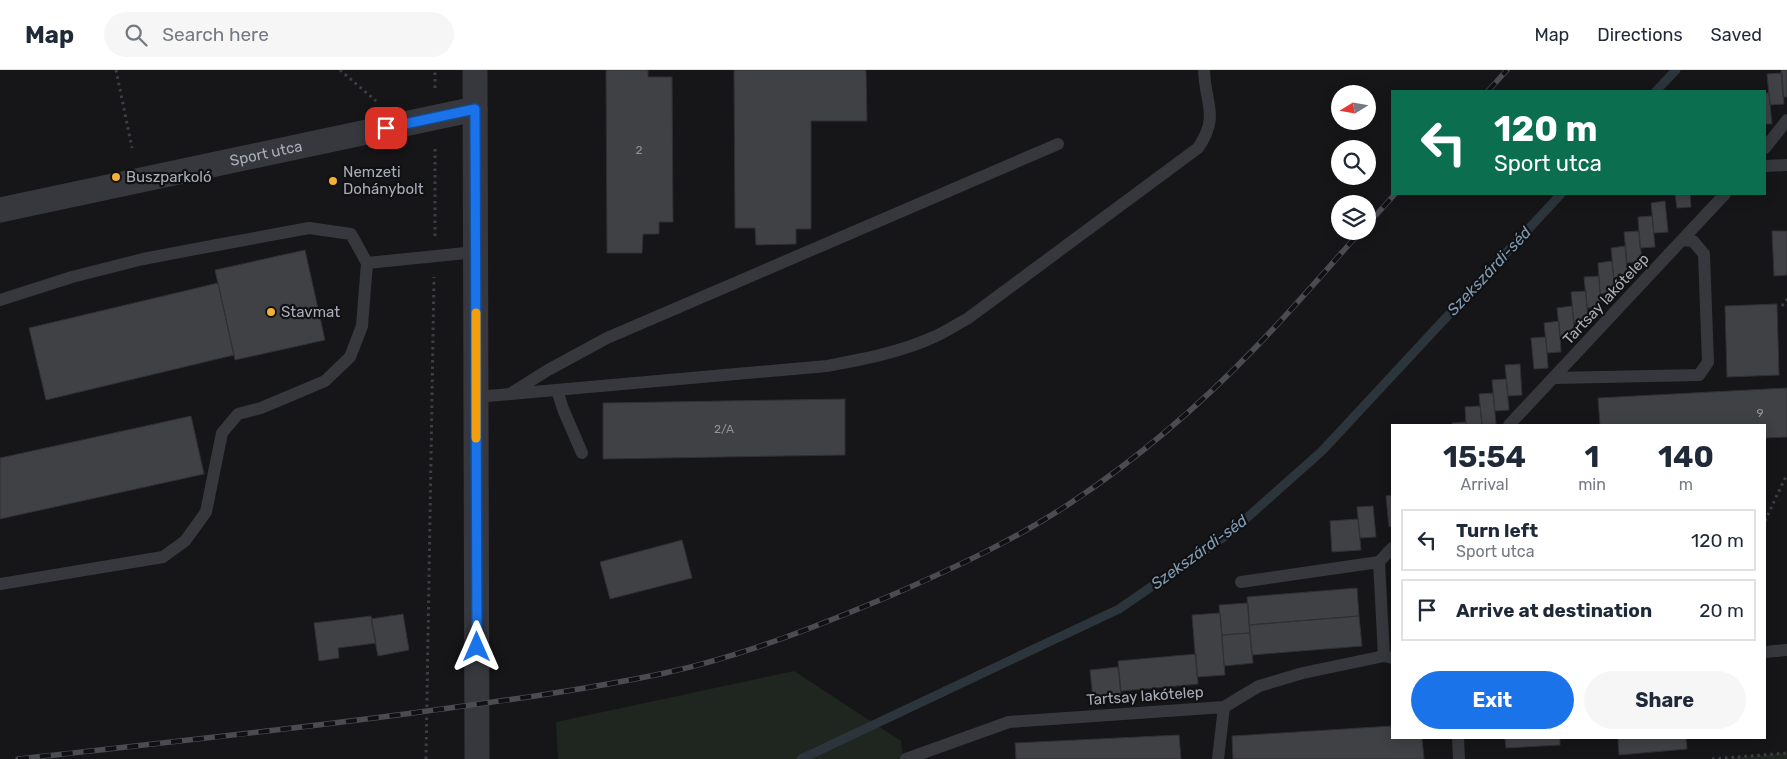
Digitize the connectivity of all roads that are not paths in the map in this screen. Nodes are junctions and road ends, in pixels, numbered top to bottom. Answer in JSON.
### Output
{"nodes":[{"id":1,"x":475,"y":70,"type":"edge"},
{"id":2,"x":1204,"y":70,"type":"edge"},
{"id":3,"x":475,"y":109,"type":"junction"},
{"id":4,"x":1787,"y":120,"type":"edge"},
{"id":5,"x":1058,"y":144,"type":"dead end"},
{"id":6,"x":1766,"y":147,"type":"edge"},
{"id":7,"x":1787,"y":165,"type":"edge"},
{"id":8,"x":1766,"y":166,"type":"edge"},
{"id":9,"x":1724,"y":195,"type":"edge"},
{"id":10,"x":0,"y":210,"type":"edge"},
{"id":11,"x":1682,"y":240,"type":"junction"},
{"id":12,"x":476,"y":252,"type":"junction"},
{"id":13,"x":367,"y":263,"type":"junction"},
{"id":14,"x":0,"y":300,"type":"edge"},
{"id":15,"x":1554,"y":378,"type":"junction"},
{"id":16,"x":557,"y":390,"type":"junction"},
{"id":17,"x":510,"y":394,"type":"junction"},
{"id":18,"x":476,"y":397,"type":"junction"},
{"id":19,"x":1510,"y":424,"type":"edge"},
{"id":20,"x":582,"y":453,"type":"dead end"},
{"id":21,"x":1391,"y":549,"type":"edge"},
{"id":22,"x":1379,"y":562,"type":"junction"},
{"id":23,"x":1241,"y":582,"type":"dead end"},
{"id":24,"x":0,"y":584,"type":"edge"},
{"id":25,"x":1787,"y":650,"type":"edge"},
{"id":26,"x":1766,"y":652,"type":"edge"},
{"id":27,"x":1388,"y":656,"type":"edge"},
{"id":28,"x":1224,"y":707,"type":"junction"},
{"id":29,"x":1458,"y":739,"type":"edge"},
{"id":30,"x":477,"y":747,"type":"edge"},
{"id":31,"x":464,"y":759,"type":"edge"},
{"id":32,"x":906,"y":759,"type":"edge"},
{"id":33,"x":1218,"y":759,"type":"edge"},
{"id":34,"x":1459,"y":759,"type":"edge"}],
"edges":[{"from":1,"to":3,"type":"street"},
{"from":2,"to":16,"type":"lane"},
{"from":3,"to":10,"type":"street","name":"Sport utca"},
{"from":3,"to":12,"type":"street"},
{"from":4,"to":6,"type":"lane"},
{"from":5,"to":17,"type":"lane"},
{"from":7,"to":8,"type":"lane"},
{"from":9,"to":11,"type":"lane","name":"Tartsay lakótelep"},
{"from":11,"to":15,"type":"lane","name":"Tartsay lakótelep"},
{"from":11,"to":15,"type":"lane"},
{"from":12,"to":13,"type":"lane"},
{"from":12,"to":18,"type":"street"},
{"from":13,"to":14,"type":"lane"},
{"from":13,"to":24,"type":"lane"},
{"from":15,"to":19,"type":"lane","name":"Tartsay lakótelep"},
{"from":16,"to":17,"type":"lane"},
{"from":16,"to":20,"type":"lane"},
{"from":17,"to":18,"type":"lane"},
{"from":18,"to":30,"type":"street"},
{"from":21,"to":22,"type":"lane"},
{"from":22,"to":23,"type":"lane"},
{"from":22,"to":27,"type":"lane","name":"Tartsay lakótelep"},
{"from":25,"to":26,"type":"lane"},
{"from":27,"to":28,"type":"lane","name":"Tartsay lakótelep"},
{"from":28,"to":32,"type":"lane","name":"Tartsay lakótelep"},
{"from":28,"to":33,"type":"lane"},
{"from":29,"to":34,"type":"lane"},
{"from":30,"to":31,"type":"street"}]}
